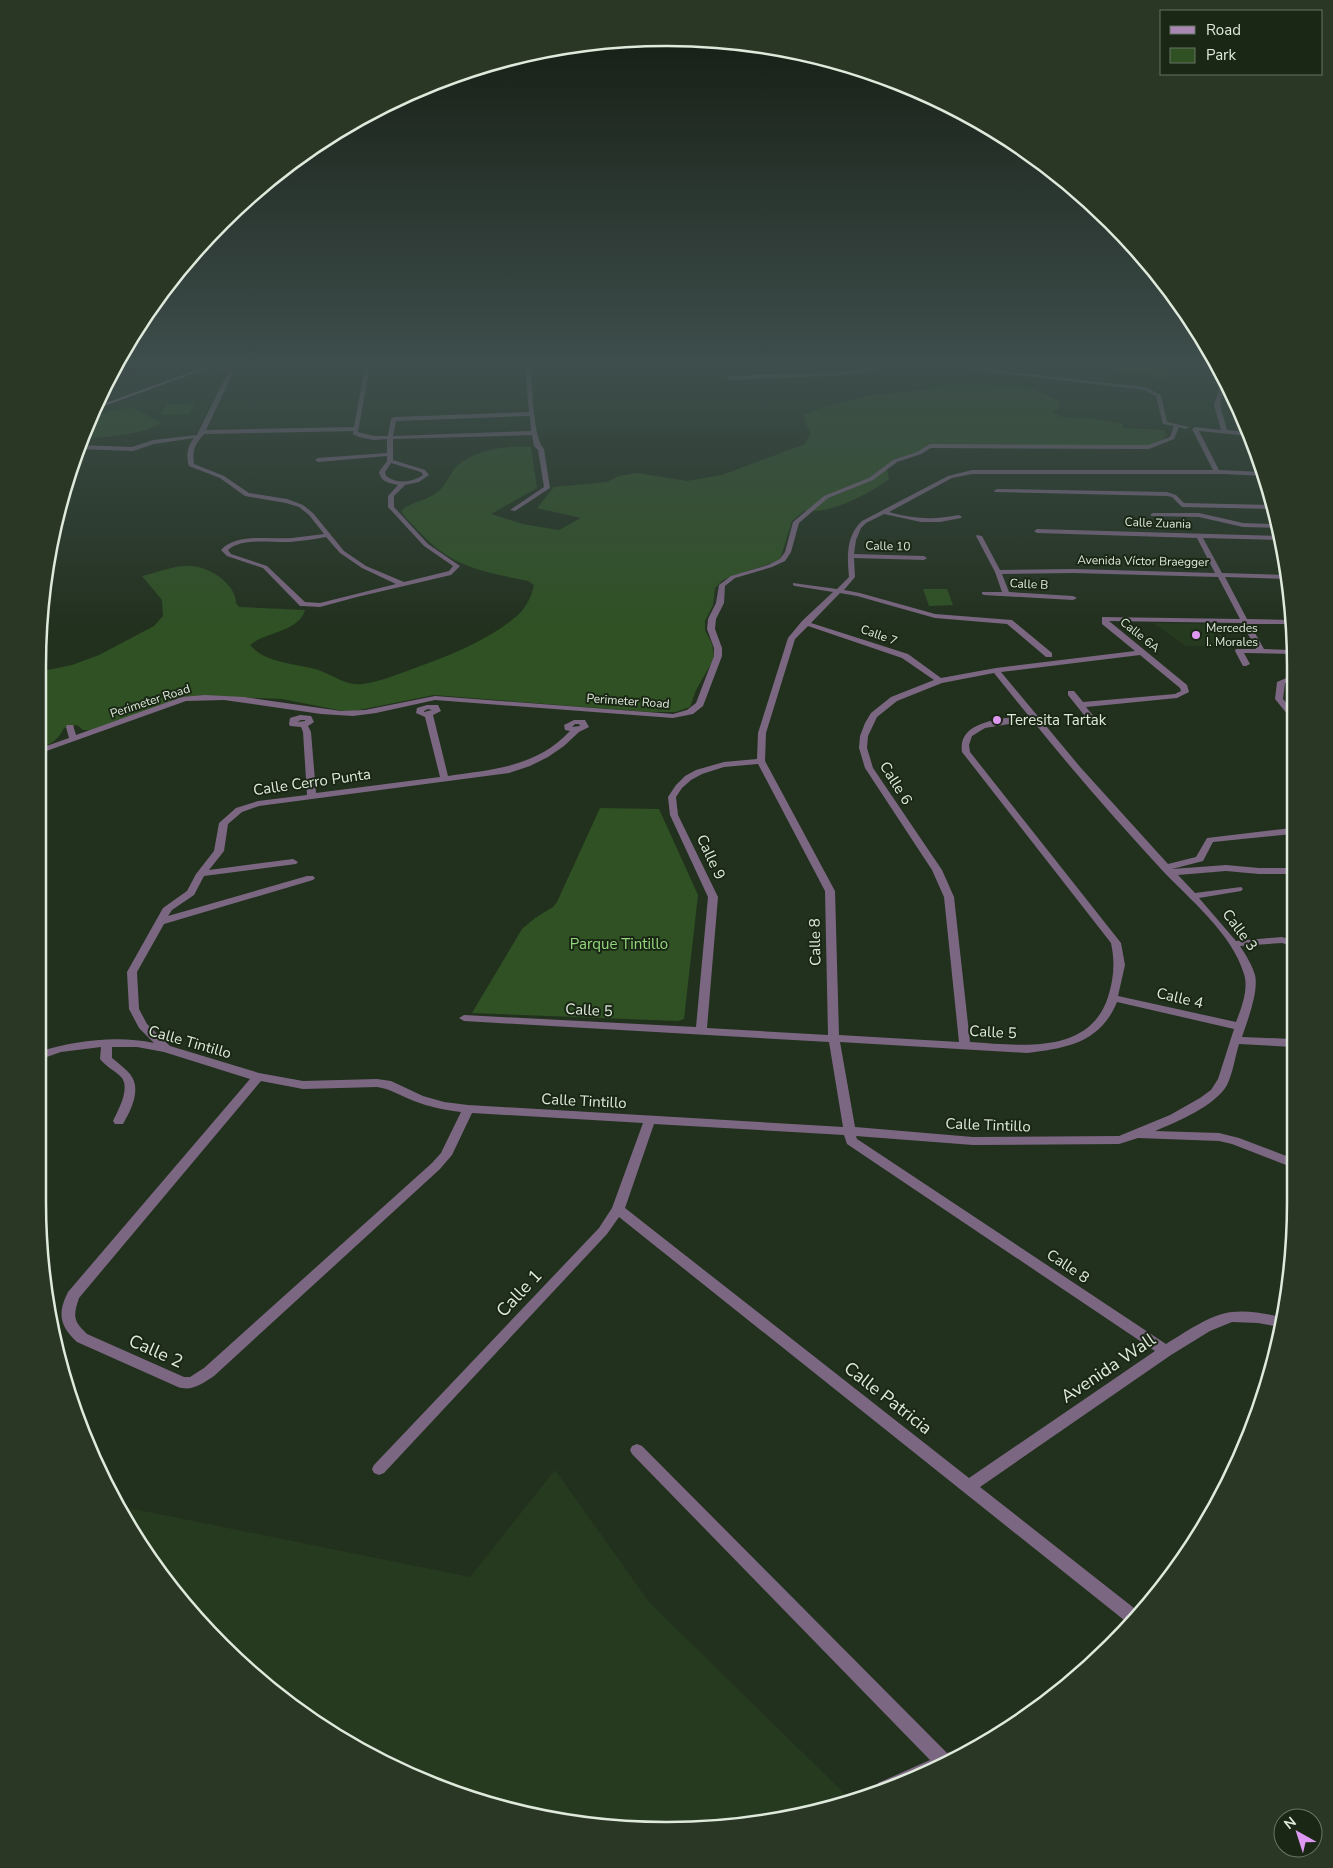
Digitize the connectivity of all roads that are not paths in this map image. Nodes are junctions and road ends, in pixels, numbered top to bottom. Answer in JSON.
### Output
{"nodes":[{"id":1,"x":190,"y":453,"type":"edge"},
{"id":2,"x":390,"y":453,"type":"edge"},
{"id":3,"x":542,"y":453,"type":"edge"},
{"id":4,"x":919,"y":453,"type":"edge"},
{"id":5,"x":1207,"y":453,"type":"edge"},
{"id":6,"x":390,"y":457,"type":"junction"},
{"id":7,"x":318,"y":460,"type":"dead end"},
{"id":8,"x":1217,"y":472,"type":"junction"},
{"id":9,"x":1256,"y":474,"type":"edge"},
{"id":10,"x":403,"y":483,"type":"junction"},
{"id":11,"x":998,"y":491,"type":"dead end"},
{"id":12,"x":1266,"y":507,"type":"edge"},
{"id":13,"x":513,"y":510,"type":"dead end"},
{"id":14,"x":883,"y":512,"type":"junction"},
{"id":15,"x":1153,"y":515,"type":"dead end"},
{"id":16,"x":959,"y":517,"type":"dead end"},
{"id":17,"x":1271,"y":526,"type":"edge"},
{"id":18,"x":1037,"y":531,"type":"dead end"},
{"id":19,"x":328,"y":536,"type":"junction"},
{"id":20,"x":979,"y":536,"type":"dead end"},
{"id":21,"x":1200,"y":536,"type":"junction"},
{"id":22,"x":1273,"y":538,"type":"edge"},
{"id":23,"x":851,"y":556,"type":"junction"},
{"id":24,"x":924,"y":558,"type":"dead end"},
{"id":25,"x":998,"y":572,"type":"junction"},
{"id":26,"x":1221,"y":575,"type":"junction"},
{"id":27,"x":1280,"y":577,"type":"edge"},
{"id":28,"x":403,"y":584,"type":"junction"},
{"id":29,"x":795,"y":584,"type":"dead end"},
{"id":30,"x":840,"y":591,"type":"junction"},
{"id":31,"x":984,"y":593,"type":"dead end"},
{"id":32,"x":1006,"y":594,"type":"junction"},
{"id":33,"x":1073,"y":598,"type":"dead end"},
{"id":34,"x":1245,"y":622,"type":"junction"},
{"id":35,"x":1285,"y":622,"type":"edge"},
{"id":36,"x":806,"y":623,"type":"junction"},
{"id":37,"x":1261,"y":651,"type":"junction"},
{"id":38,"x":1142,"y":652,"type":"junction"},
{"id":39,"x":1286,"y":652,"type":"edge"},
{"id":40,"x":1049,"y":655,"type":"dead end"},
{"id":41,"x":1246,"y":664,"type":"dead end"},
{"id":42,"x":996,"y":670,"type":"junction"},
{"id":43,"x":1287,"y":680,"type":"edge"},
{"id":44,"x":940,"y":681,"type":"junction"},
{"id":45,"x":1071,"y":694,"type":"dead end"},
{"id":46,"x":1081,"y":705,"type":"junction"},
{"id":47,"x":1287,"y":709,"type":"edge"},
{"id":48,"x":429,"y":715,"type":"dead end"},
{"id":49,"x":1032,"y":717,"type":"junction"},
{"id":50,"x":1091,"y":718,"type":"dead end"},
{"id":51,"x":304,"y":725,"type":"dead end"},
{"id":52,"x":70,"y":727,"type":"dead end"},
{"id":53,"x":576,"y":730,"type":"dead end"},
{"id":54,"x":74,"y":739,"type":"junction"},
{"id":55,"x":46,"y":749,"type":"edge"},
{"id":56,"x":761,"y":762,"type":"junction"},
{"id":57,"x":446,"y":779,"type":"junction"},
{"id":58,"x":312,"y":797,"type":"junction"},
{"id":59,"x":1287,"y":832,"type":"edge"},
{"id":60,"x":293,"y":862,"type":"dead end"},
{"id":61,"x":1168,"y":871,"type":"junction"},
{"id":62,"x":1287,"y":871,"type":"edge"},
{"id":63,"x":200,"y":874,"type":"junction"},
{"id":64,"x":310,"y":878,"type":"dead end"},
{"id":65,"x":1238,"y":889,"type":"dead end"},
{"id":66,"x":1191,"y":896,"type":"junction"},
{"id":67,"x":160,"y":922,"type":"junction"},
{"id":68,"x":1287,"y":940,"type":"edge"},
{"id":69,"x":1233,"y":944,"type":"junction"},
{"id":70,"x":1113,"y":998,"type":"junction"},
{"id":71,"x":464,"y":1018,"type":"dead end"},
{"id":72,"x":1241,"y":1027,"type":"junction"},
{"id":73,"x":701,"y":1032,"type":"junction"},
{"id":74,"x":834,"y":1039,"type":"junction"},
{"id":75,"x":1235,"y":1040,"type":"junction"},
{"id":76,"x":107,"y":1043,"type":"junction"},
{"id":77,"x":1287,"y":1043,"type":"edge"},
{"id":78,"x":965,"y":1045,"type":"junction"},
{"id":79,"x":166,"y":1049,"type":"junction"},
{"id":80,"x":46,"y":1053,"type":"edge"},
{"id":81,"x":258,"y":1077,"type":"junction"},
{"id":82,"x":468,"y":1109,"type":"junction"},
{"id":83,"x":650,"y":1119,"type":"junction"},
{"id":84,"x":119,"y":1121,"type":"dead end"},
{"id":85,"x":849,"y":1131,"type":"junction"},
{"id":86,"x":1138,"y":1135,"type":"junction"},
{"id":87,"x":1287,"y":1161,"type":"edge"},
{"id":88,"x":618,"y":1209,"type":"junction"},
{"id":89,"x":1275,"y":1321,"type":"edge"},
{"id":90,"x":1166,"y":1351,"type":"junction"},
{"id":91,"x":637,"y":1450,"type":"dead end"},
{"id":92,"x":379,"y":1469,"type":"dead end"},
{"id":93,"x":969,"y":1486,"type":"junction"},
{"id":94,"x":1129,"y":1614,"type":"edge"},
{"id":95,"x":944,"y":1757,"type":"edge"}],
"edges":[{"from":1,"to":19,"type":"street"},
{"from":2,"to":6,"type":"street"},
{"from":3,"to":13,"type":"street"},
{"from":4,"to":54,"type":"street","name":"Perimeter Road"},
{"from":5,"to":8,"type":"street"},
{"from":6,"to":7,"type":"street"},
{"from":6,"to":10,"type":"street"},
{"from":6,"to":10,"type":"street"},
{"from":8,"to":9,"type":"street"},
{"from":8,"to":14,"type":"street"},
{"from":10,"to":28,"type":"street"},
{"from":11,"to":12,"type":"street"},
{"from":14,"to":16,"type":"street"},
{"from":14,"to":23,"type":"street"},
{"from":15,"to":17,"type":"street"},
{"from":18,"to":21,"type":"street","name":"Calle Zuania"},
{"from":19,"to":28,"type":"street"},
{"from":19,"to":28,"type":"street"},
{"from":20,"to":25,"type":"street"},
{"from":21,"to":22,"type":"street","name":"Calle Zuania"},
{"from":21,"to":26,"type":"street"},
{"from":23,"to":24,"type":"street","name":"Calle 10"},
{"from":23,"to":30,"type":"street"},
{"from":25,"to":26,"type":"street","name":"Avenida Víctor Braegger"},
{"from":25,"to":32,"type":"street"},
{"from":26,"to":27,"type":"street","name":"Avenida Víctor Braegger"},
{"from":26,"to":34,"type":"street"},
{"from":29,"to":30,"type":"street"},
{"from":30,"to":36,"type":"street"},
{"from":30,"to":40,"type":"street"},
{"from":31,"to":32,"type":"street","name":"Calle B"},
{"from":32,"to":33,"type":"street","name":"Calle B"},
{"from":34,"to":35,"type":"street"},
{"from":34,"to":37,"type":"street"},
{"from":34,"to":38,"type":"street","name":"Calle 6A"},
{"from":36,"to":44,"type":"street","name":"Calle 7"},
{"from":36,"to":56,"type":"street"},
{"from":37,"to":39,"type":"street"},
{"from":37,"to":41,"type":"street"},
{"from":38,"to":42,"type":"street","name":"Calle 6"},
{"from":38,"to":46,"type":"street","name":"Calle 6A"},
{"from":42,"to":44,"type":"street","name":"Calle 6"},
{"from":42,"to":49,"type":"street","name":"Calle 3"},
{"from":43,"to":47,"type":"street"},
{"from":44,"to":78,"type":"street","name":"Calle 6"},
{"from":45,"to":46,"type":"street"},
{"from":46,"to":50,"type":"street"},
{"from":48,"to":57,"type":"street"},
{"from":49,"to":61,"type":"street","name":"Calle 3"},
{"from":49,"to":70,"type":"street","name":"Calle 5"},
{"from":51,"to":58,"type":"street"},
{"from":52,"to":54,"type":"street"},
{"from":53,"to":57,"type":"street","name":"Calle Cerro Punta"},
{"from":54,"to":55,"type":"street","name":"Perimeter Road"},
{"from":56,"to":73,"type":"street","name":"Calle 9"},
{"from":56,"to":74,"type":"street","name":"Calle 8"},
{"from":57,"to":58,"type":"street","name":"Calle Cerro Punta"},
{"from":58,"to":63,"type":"street","name":"Calle Cerro Punta"},
{"from":59,"to":61,"type":"street"},
{"from":60,"to":63,"type":"street"},
{"from":61,"to":62,"type":"street"},
{"from":61,"to":66,"type":"street","name":"Calle 3"},
{"from":63,"to":67,"type":"street","name":"Calle Cerro Punta"},
{"from":64,"to":67,"type":"street"},
{"from":65,"to":66,"type":"street"},
{"from":66,"to":69,"type":"street","name":"Calle 3"},
{"from":67,"to":79,"type":"street","name":"Calle Cerro Punta"},
{"from":68,"to":69,"type":"street"},
{"from":69,"to":72,"type":"street","name":"Calle 3"},
{"from":70,"to":72,"type":"street","name":"Calle 4"},
{"from":70,"to":78,"type":"street","name":"Calle 5"},
{"from":71,"to":73,"type":"street","name":"Calle 5"},
{"from":72,"to":75,"type":"street","name":"Calle 3"},
{"from":73,"to":74,"type":"street","name":"Calle 5"},
{"from":74,"to":78,"type":"street","name":"Calle 5"},
{"from":74,"to":85,"type":"street","name":"Calle 8"},
{"from":75,"to":77,"type":"street"},
{"from":75,"to":86,"type":"street","name":"Calle 3"},
{"from":76,"to":79,"type":"street","name":"Calle Tintillo"},
{"from":76,"to":80,"type":"street","name":"Calle Tintillo"},
{"from":76,"to":84,"type":"street"},
{"from":79,"to":81,"type":"street","name":"Calle Tintillo"},
{"from":81,"to":82,"type":"street","name":"Calle Tintillo"},
{"from":81,"to":82,"type":"street","name":"Calle 2"},
{"from":82,"to":83,"type":"street","name":"Calle Tintillo"},
{"from":83,"to":85,"type":"street","name":"Calle Tintillo"},
{"from":83,"to":88,"type":"street","name":"Calle 1"},
{"from":85,"to":86,"type":"street","name":"Calle Tintillo"},
{"from":85,"to":90,"type":"street","name":"Calle 8"},
{"from":86,"to":87,"type":"street"},
{"from":88,"to":92,"type":"street","name":"Calle 1"},
{"from":88,"to":93,"type":"street","name":"Calle Patricia"},
{"from":89,"to":90,"type":"street","name":"Avenida Wall"},
{"from":90,"to":93,"type":"street","name":"Avenida Wall"},
{"from":91,"to":95,"type":"street"},
{"from":93,"to":94,"type":"street","name":"Calle Patricia"}]}
